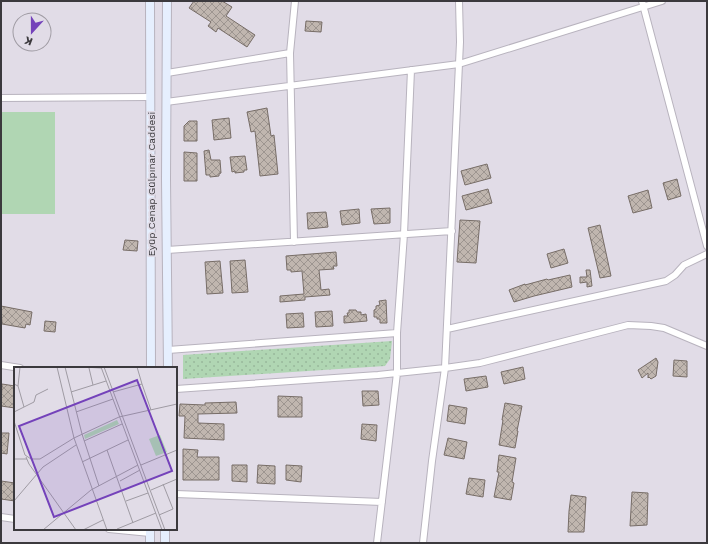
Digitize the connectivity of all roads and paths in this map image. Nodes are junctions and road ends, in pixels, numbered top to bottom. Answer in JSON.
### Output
{"nodes":[{"id":1,"x":150,"y":1,"type":"edge"},
{"id":2,"x":167,"y":1,"type":"edge"},
{"id":3,"x":295,"y":1,"type":"edge"},
{"id":4,"x":459,"y":1,"type":"edge"},
{"id":5,"x":662,"y":1,"type":"edge"},
{"id":6,"x":643,"y":4,"type":"edge"},
{"id":7,"x":290,"y":53,"type":"junction"},
{"id":8,"x":459,"y":64,"type":"junction"},
{"id":9,"x":411,"y":70,"type":"junction"},
{"id":10,"x":166,"y":73,"type":"junction"},
{"id":11,"x":290,"y":86,"type":"junction"},
{"id":12,"x":150,"y":97,"type":"junction"},
{"id":13,"x":1,"y":98,"type":"edge"},
{"id":14,"x":166,"y":102,"type":"junction"},
{"id":15,"x":452,"y":231,"type":"junction"},
{"id":16,"x":404,"y":234,"type":"junction"},
{"id":17,"x":294,"y":242,"type":"junction"},
{"id":18,"x":707,"y":246,"type":"edge"},
{"id":19,"x":167,"y":250,"type":"junction"},
{"id":20,"x":707,"y":254,"type":"edge"},
{"id":21,"x":447,"y":328,"type":"junction"},
{"id":22,"x":397,"y":333,"type":"junction"},
{"id":23,"x":707,"y":346,"type":"edge"},
{"id":24,"x":168,"y":350,"type":"junction"},
{"id":25,"x":1,"y":365,"type":"edge"},
{"id":26,"x":14,"y":367,"type":"edge"},
{"id":27,"x":151,"y":367,"type":"edge"},
{"id":28,"x":168,"y":367,"type":"edge"},
{"id":29,"x":445,"y":368,"type":"junction"},
{"id":30,"x":397,"y":373,"type":"junction"},
{"id":31,"x":177,"y":389,"type":"edge"},
{"id":32,"x":177,"y":494,"type":"edge"},
{"id":33,"x":382,"y":502,"type":"junction"},
{"id":34,"x":1,"y":517,"type":"edge"},
{"id":35,"x":14,"y":519,"type":"edge"},
{"id":36,"x":130,"y":530,"type":"edge"},
{"id":37,"x":165,"y":530,"type":"edge"},
{"id":38,"x":150,"y":531,"type":"edge"},
{"id":39,"x":150,"y":543,"type":"edge"},
{"id":40,"x":165,"y":543,"type":"edge"},
{"id":41,"x":377,"y":543,"type":"edge"},
{"id":42,"x":423,"y":543,"type":"edge"}],
"edges":[{"from":1,"to":12,"type":"main road","name":"Eyüp Cenap Gülpınar Caddesi"},
{"from":2,"to":10,"type":"main road"},
{"from":3,"to":7,"type":"street"},
{"from":4,"to":8,"type":"street"},
{"from":5,"to":6,"type":"street"},
{"from":6,"to":8,"type":"street"},
{"from":6,"to":18,"type":"street"},
{"from":7,"to":10,"type":"street"},
{"from":7,"to":11,"type":"street"},
{"from":8,"to":9,"type":"street"},
{"from":8,"to":15,"type":"street"},
{"from":9,"to":11,"type":"street"},
{"from":9,"to":16,"type":"street"},
{"from":10,"to":14,"type":"main road"},
{"from":11,"to":14,"type":"street"},
{"from":11,"to":17,"type":"street"},
{"from":12,"to":13,"type":"street"},
{"from":12,"to":27,"type":"main road","name":"Eyüp Cenap Gülpınar Caddesi"},
{"from":14,"to":19,"type":"main road"},
{"from":15,"to":16,"type":"street"},
{"from":15,"to":21,"type":"street"},
{"from":16,"to":17,"type":"street"},
{"from":16,"to":22,"type":"street"},
{"from":17,"to":19,"type":"street"},
{"from":19,"to":24,"type":"main road"},
{"from":20,"to":21,"type":"street"},
{"from":21,"to":29,"type":"street"},
{"from":22,"to":24,"type":"street"},
{"from":22,"to":30,"type":"street"},
{"from":23,"to":29,"type":"street"},
{"from":24,"to":28,"type":"main road"},
{"from":25,"to":26,"type":"street"},
{"from":29,"to":30,"type":"street"},
{"from":29,"to":42,"type":"street"},
{"from":30,"to":31,"type":"street"},
{"from":30,"to":33,"type":"street"},
{"from":32,"to":33,"type":"street"},
{"from":33,"to":41,"type":"street"},
{"from":34,"to":35,"type":"street"},
{"from":36,"to":38,"type":"street"},
{"from":37,"to":40,"type":"main road"},
{"from":38,"to":39,"type":"main road"}]}
